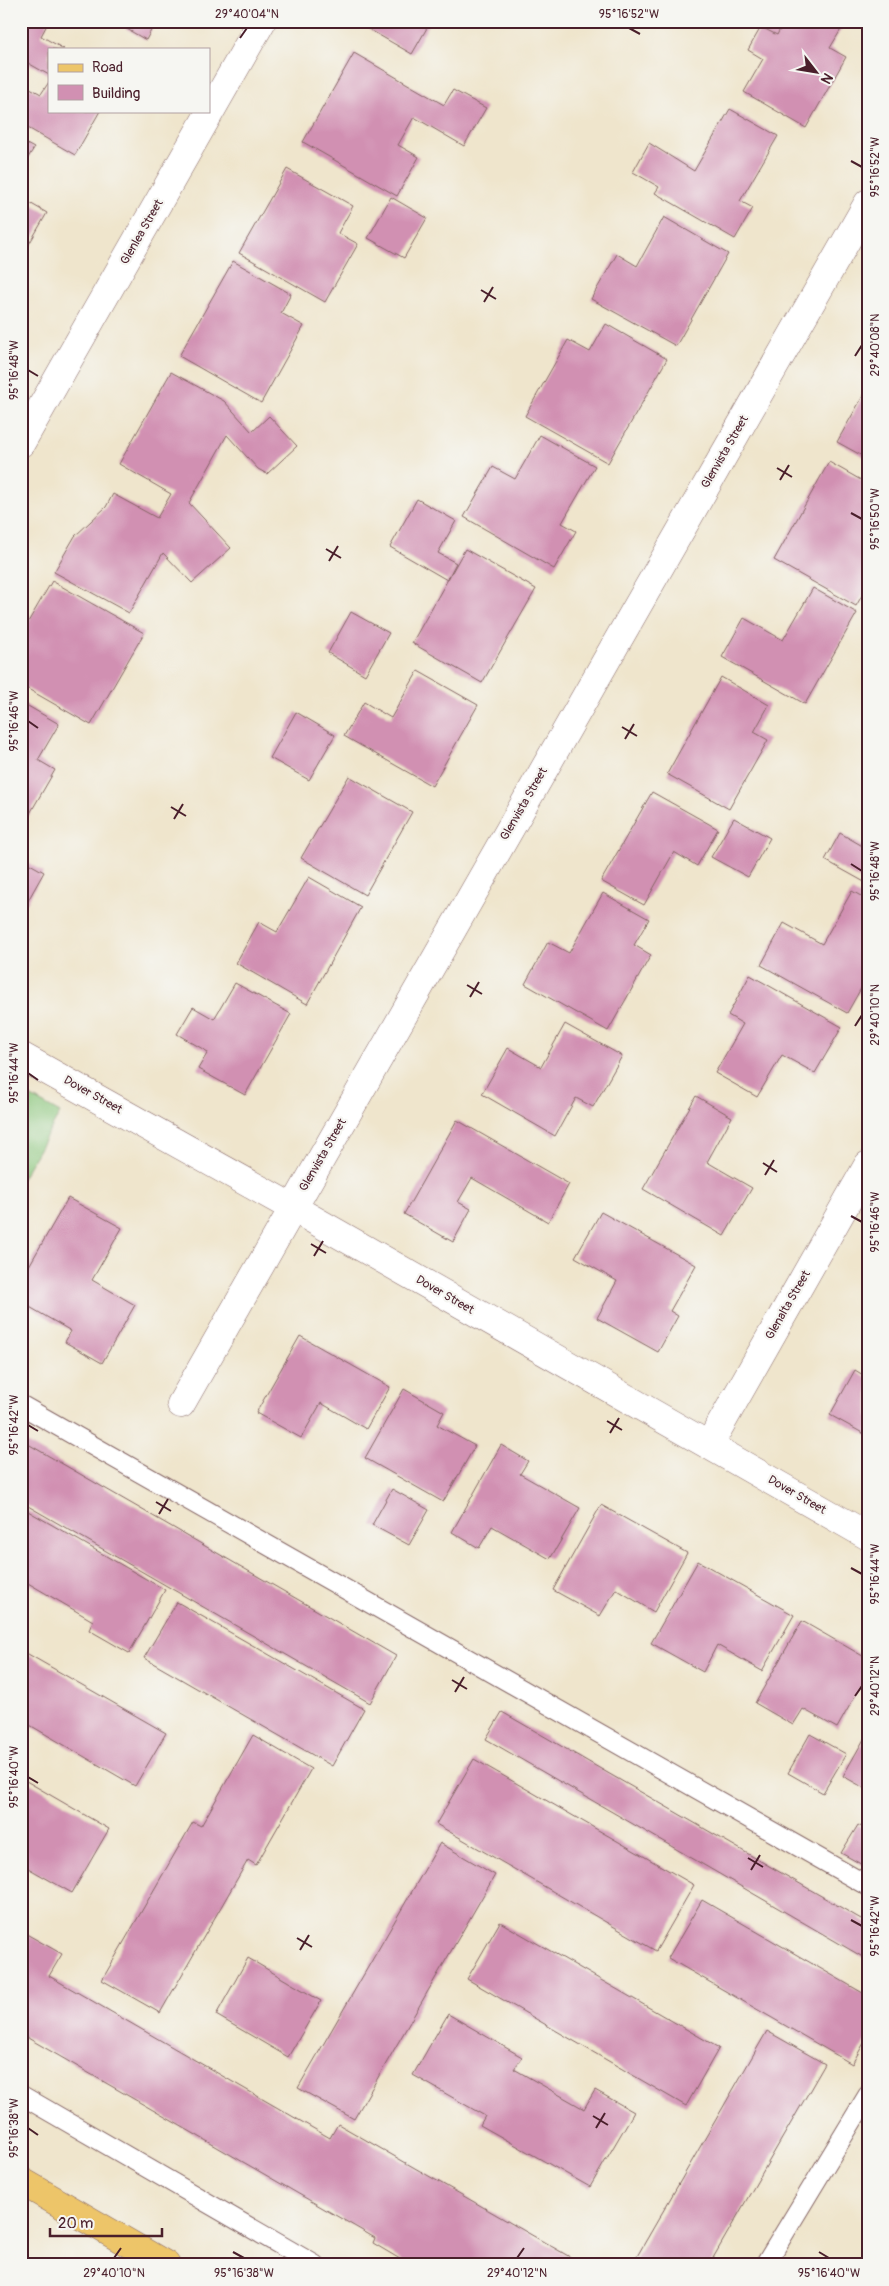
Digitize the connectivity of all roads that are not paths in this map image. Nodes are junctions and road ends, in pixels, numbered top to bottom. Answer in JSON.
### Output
{"nodes":[{"id":1,"x":262,"y":21,"type":"edge"},
{"id":2,"x":210,"y":112,"type":"edge"},
{"id":3,"x":210,"y":112,"type":"edge"},
{"id":4,"x":868,"y":203,"type":"edge"},
{"id":5,"x":21,"y":442,"type":"edge"},
{"id":6,"x":21,"y":1056,"type":"edge"},
{"id":7,"x":868,"y":1165,"type":"edge"},
{"id":8,"x":293,"y":1208,"type":"junction"},
{"id":9,"x":181,"y":1404,"type":"dead end"},
{"id":10,"x":21,"y":1405,"type":"edge"},
{"id":11,"x":709,"y":1445,"type":"junction"},
{"id":12,"x":868,"y":1536,"type":"edge"},
{"id":13,"x":868,"y":1886,"type":"edge"},
{"id":14,"x":21,"y":2095,"type":"edge"},
{"id":15,"x":868,"y":2095,"type":"edge"},
{"id":16,"x":21,"y":2181,"type":"edge"},
{"id":17,"x":166,"y":2265,"type":"edge"},
{"id":18,"x":315,"y":2265,"type":"edge"},
{"id":19,"x":765,"y":2265,"type":"edge"}],
"edges":[{"from":1,"to":2,"type":"street","name":"Glenlea Street"},
{"from":3,"to":5,"type":"street","name":"Glenlea Street"},
{"from":4,"to":8,"type":"street","name":"Glenvista Street"},
{"from":6,"to":8,"type":"street","name":"Dover Street"},
{"from":7,"to":11,"type":"street","name":"Glenalta Street"},
{"from":8,"to":9,"type":"street","name":"Glenvista Street"},
{"from":8,"to":11,"type":"street","name":"Dover Street"},
{"from":10,"to":13,"type":"lane"},
{"from":11,"to":12,"type":"street","name":"Dover Street"},
{"from":14,"to":18,"type":"lane"},
{"from":15,"to":19,"type":"lane"},
{"from":16,"to":17,"type":"main road"}]}
